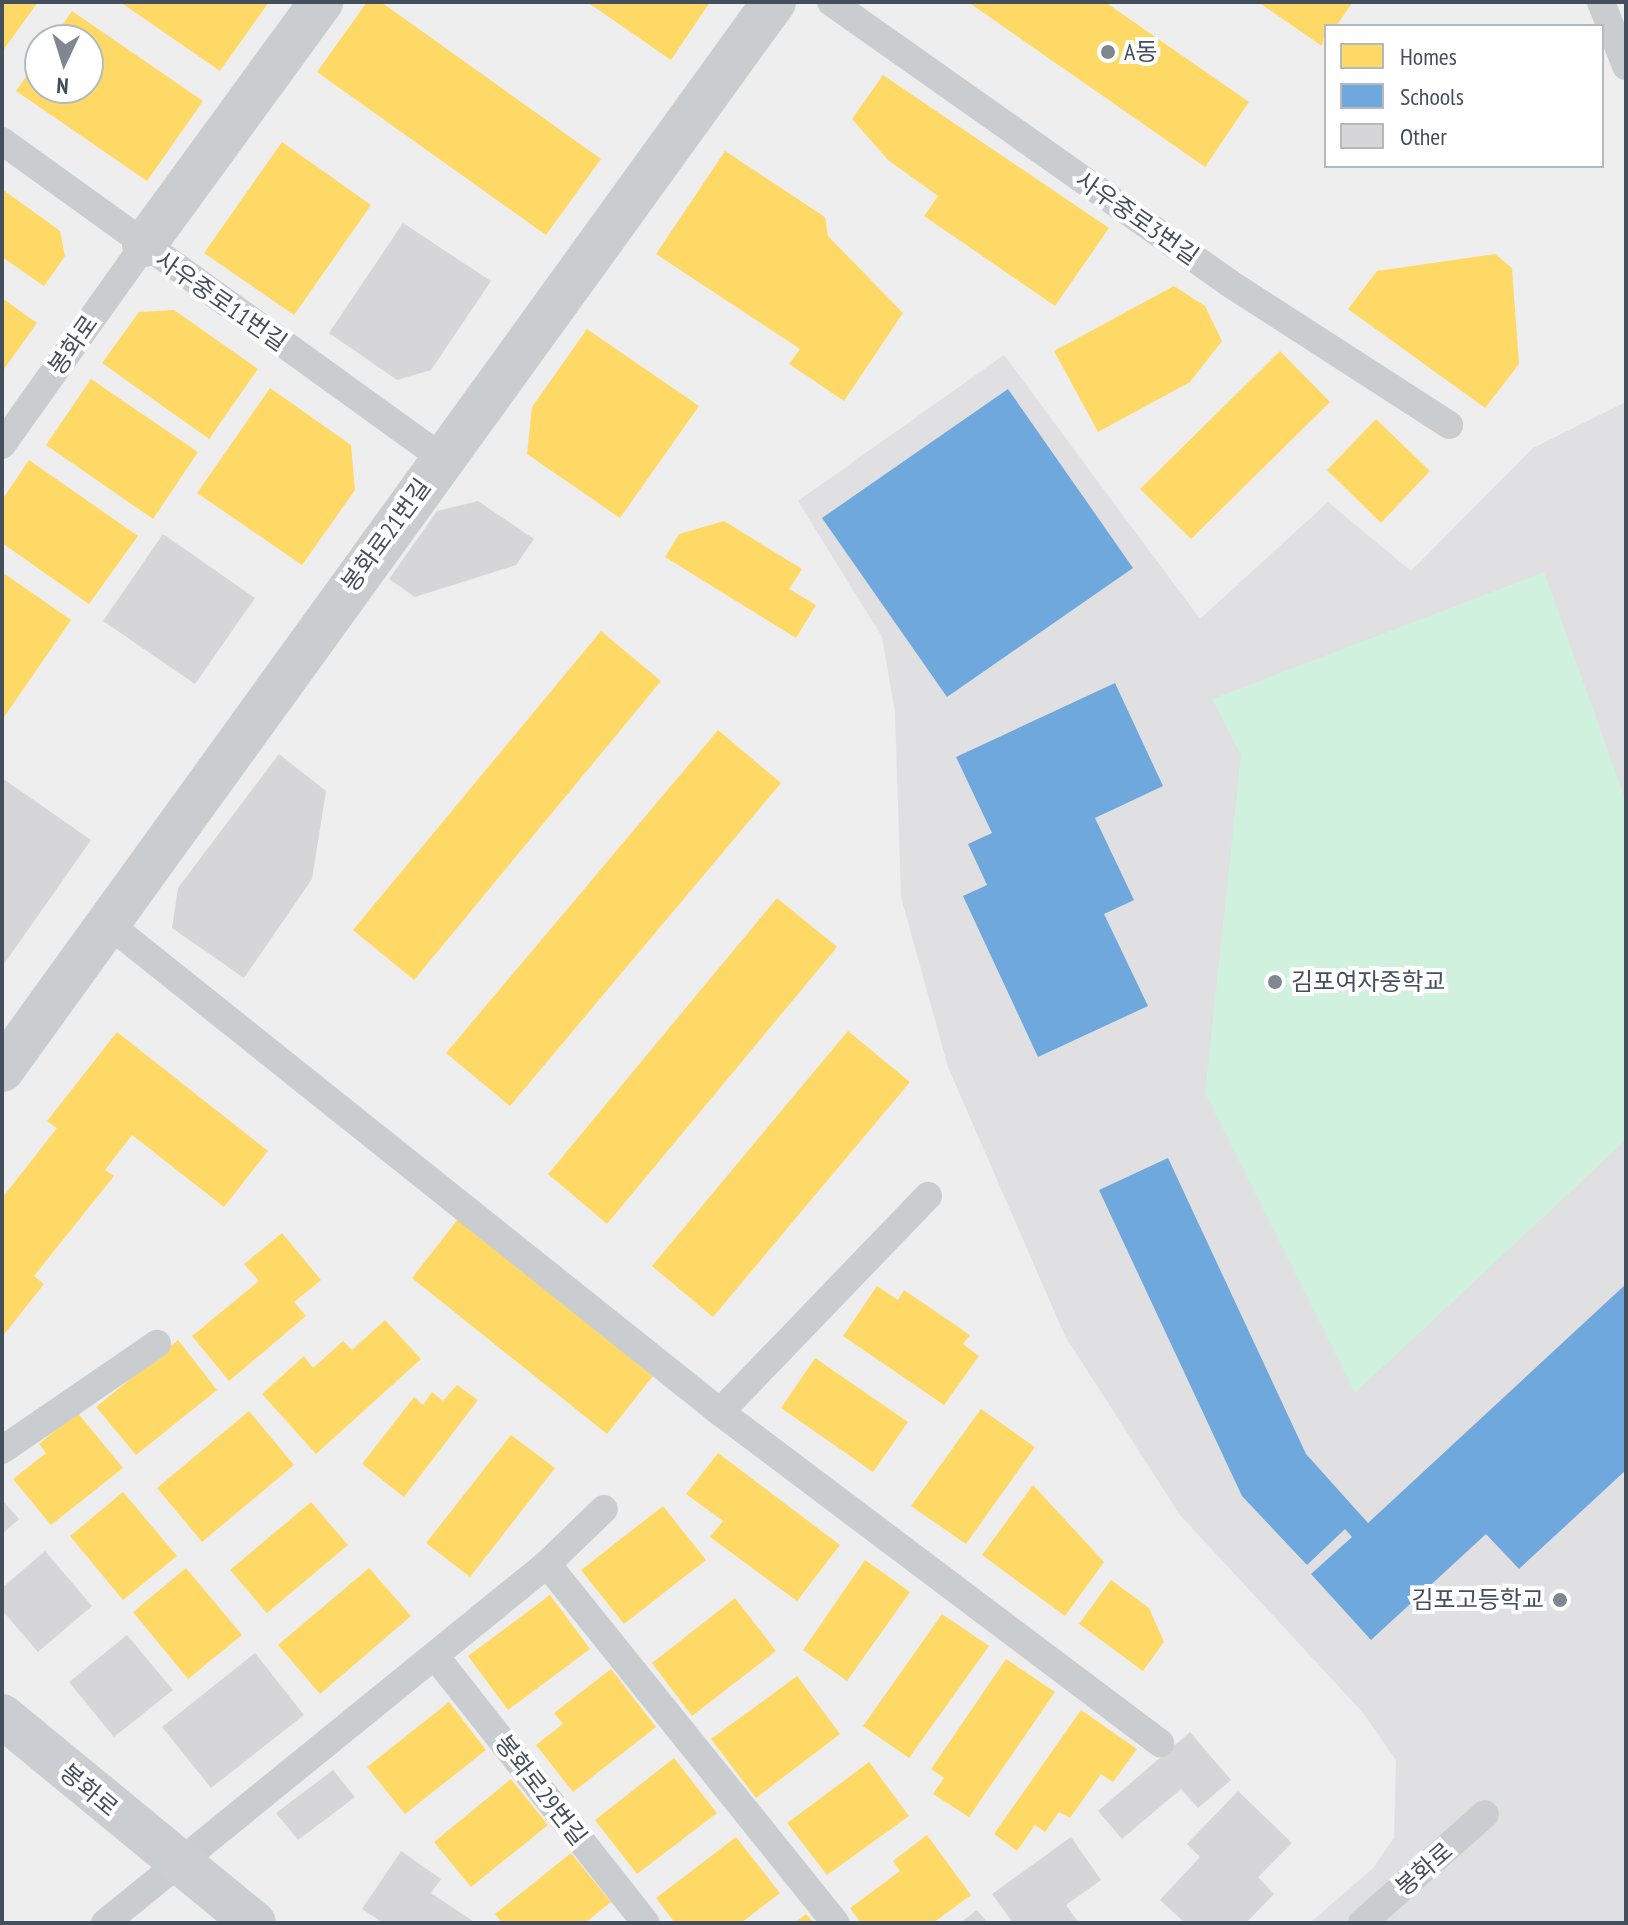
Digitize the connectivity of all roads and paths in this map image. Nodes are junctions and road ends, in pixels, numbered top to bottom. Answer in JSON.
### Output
{"nodes":[{"id":1,"x":321,"y":2,"type":"edge"},
{"id":2,"x":774,"y":2,"type":"edge"},
{"id":3,"x":831,"y":2,"type":"edge"},
{"id":4,"x":1601,"y":2,"type":"edge"},
{"id":5,"x":1624,"y":51,"type":"edge"},
{"id":6,"x":2,"y":141,"type":"edge"},
{"id":7,"x":144,"y":245,"type":"junction"},
{"id":8,"x":1449,"y":425,"type":"dead end"},
{"id":9,"x":2,"y":445,"type":"edge"},
{"id":10,"x":442,"y":458,"type":"junction"},
{"id":11,"x":106,"y":922,"type":"junction"},
{"id":12,"x":2,"y":1070,"type":"edge"},
{"id":13,"x":928,"y":1196,"type":"dead end"},
{"id":14,"x":157,"y":1344,"type":"dead end"},
{"id":15,"x":720,"y":1412,"type":"junction"},
{"id":16,"x":2,"y":1450,"type":"edge"},
{"id":17,"x":604,"y":1509,"type":"dead end"},
{"id":18,"x":547,"y":1564,"type":"junction"},
{"id":19,"x":435,"y":1656,"type":"junction"},
{"id":20,"x":2,"y":1716,"type":"edge"},
{"id":21,"x":1160,"y":1743,"type":"dead end"},
{"id":22,"x":1485,"y":1814,"type":"dead end"},
{"id":23,"x":177,"y":1864,"type":"junction"},
{"id":24,"x":105,"y":1923,"type":"edge"},
{"id":25,"x":254,"y":1923,"type":"edge"},
{"id":26,"x":646,"y":1923,"type":"edge"},
{"id":27,"x":836,"y":1923,"type":"edge"},
{"id":28,"x":1362,"y":1923,"type":"edge"}],
"edges":[{"from":1,"to":7,"type":"street"},
{"from":2,"to":10,"type":"street","name":"봉화로21번길"},
{"from":3,"to":8,"type":"lane","name":"사우중로3번길"},
{"from":4,"to":5,"type":"lane"},
{"from":6,"to":7,"type":"lane","name":"사우중로11번길"},
{"from":7,"to":9,"type":"lane","name":"봉화로"},
{"from":7,"to":10,"type":"lane","name":"사우중로11번길"},
{"from":10,"to":11,"type":"street","name":"봉화로21번길"},
{"from":11,"to":12,"type":"street","name":"봉화로21번길"},
{"from":11,"to":15,"type":"lane"},
{"from":13,"to":15,"type":"lane"},
{"from":14,"to":16,"type":"lane"},
{"from":15,"to":21,"type":"lane"},
{"from":17,"to":18,"type":"lane"},
{"from":18,"to":19,"type":"lane"},
{"from":18,"to":27,"type":"lane"},
{"from":19,"to":23,"type":"lane"},
{"from":19,"to":26,"type":"lane","name":"봉화로29번길"},
{"from":20,"to":23,"type":"street","name":"봉화로"},
{"from":22,"to":28,"type":"lane","name":"봉화로"},
{"from":23,"to":24,"type":"lane"},
{"from":23,"to":25,"type":"street","name":"봉화로"}]}
